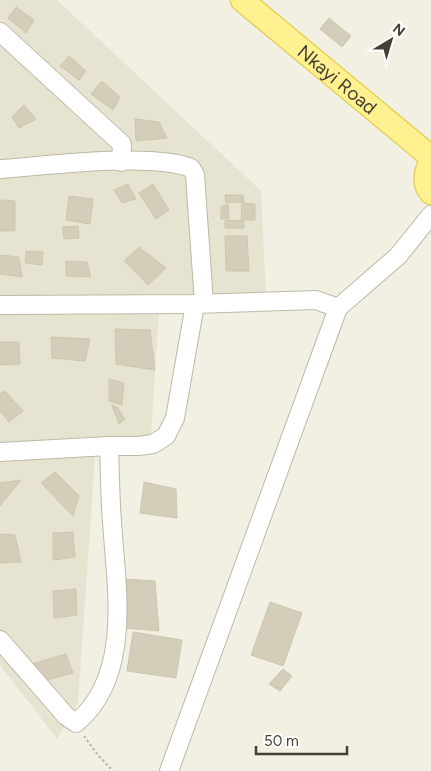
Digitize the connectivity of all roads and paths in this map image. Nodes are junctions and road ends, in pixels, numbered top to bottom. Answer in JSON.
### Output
{"nodes":[{"id":1,"x":242,"y":0,"type":"edge"},
{"id":2,"x":0,"y":32,"type":"edge"},
{"id":3,"x":431,"y":159,"type":"edge"},
{"id":4,"x":120,"y":162,"type":"junction"},
{"id":5,"x":0,"y":169,"type":"edge"},
{"id":6,"x":431,"y":193,"type":"edge"},
{"id":7,"x":431,"y":215,"type":"edge"},
{"id":8,"x":199,"y":304,"type":"junction"},
{"id":9,"x":0,"y":305,"type":"edge"},
{"id":10,"x":338,"y":308,"type":"junction"},
{"id":11,"x":109,"y":446,"type":"junction"},
{"id":12,"x":0,"y":452,"type":"edge"},
{"id":13,"x":0,"y":640,"type":"edge"},
{"id":14,"x":76,"y":723,"type":"junction"},
{"id":15,"x":113,"y":771,"type":"edge"},
{"id":16,"x":169,"y":771,"type":"edge"}],
"edges":[{"from":1,"to":3,"type":"main road","name":"Nkayi Road"},
{"from":2,"to":4,"type":"street"},
{"from":3,"to":6,"type":"main road","name":"Nkayi Road"},
{"from":4,"to":5,"type":"street"},
{"from":4,"to":8,"type":"street"},
{"from":7,"to":10,"type":"street"},
{"from":8,"to":9,"type":"street"},
{"from":8,"to":10,"type":"street"},
{"from":8,"to":11,"type":"street"},
{"from":10,"to":16,"type":"street"},
{"from":11,"to":12,"type":"street"},
{"from":11,"to":14,"type":"street"},
{"from":13,"to":14,"type":"street"},
{"from":14,"to":15,"type":"path"}]}
